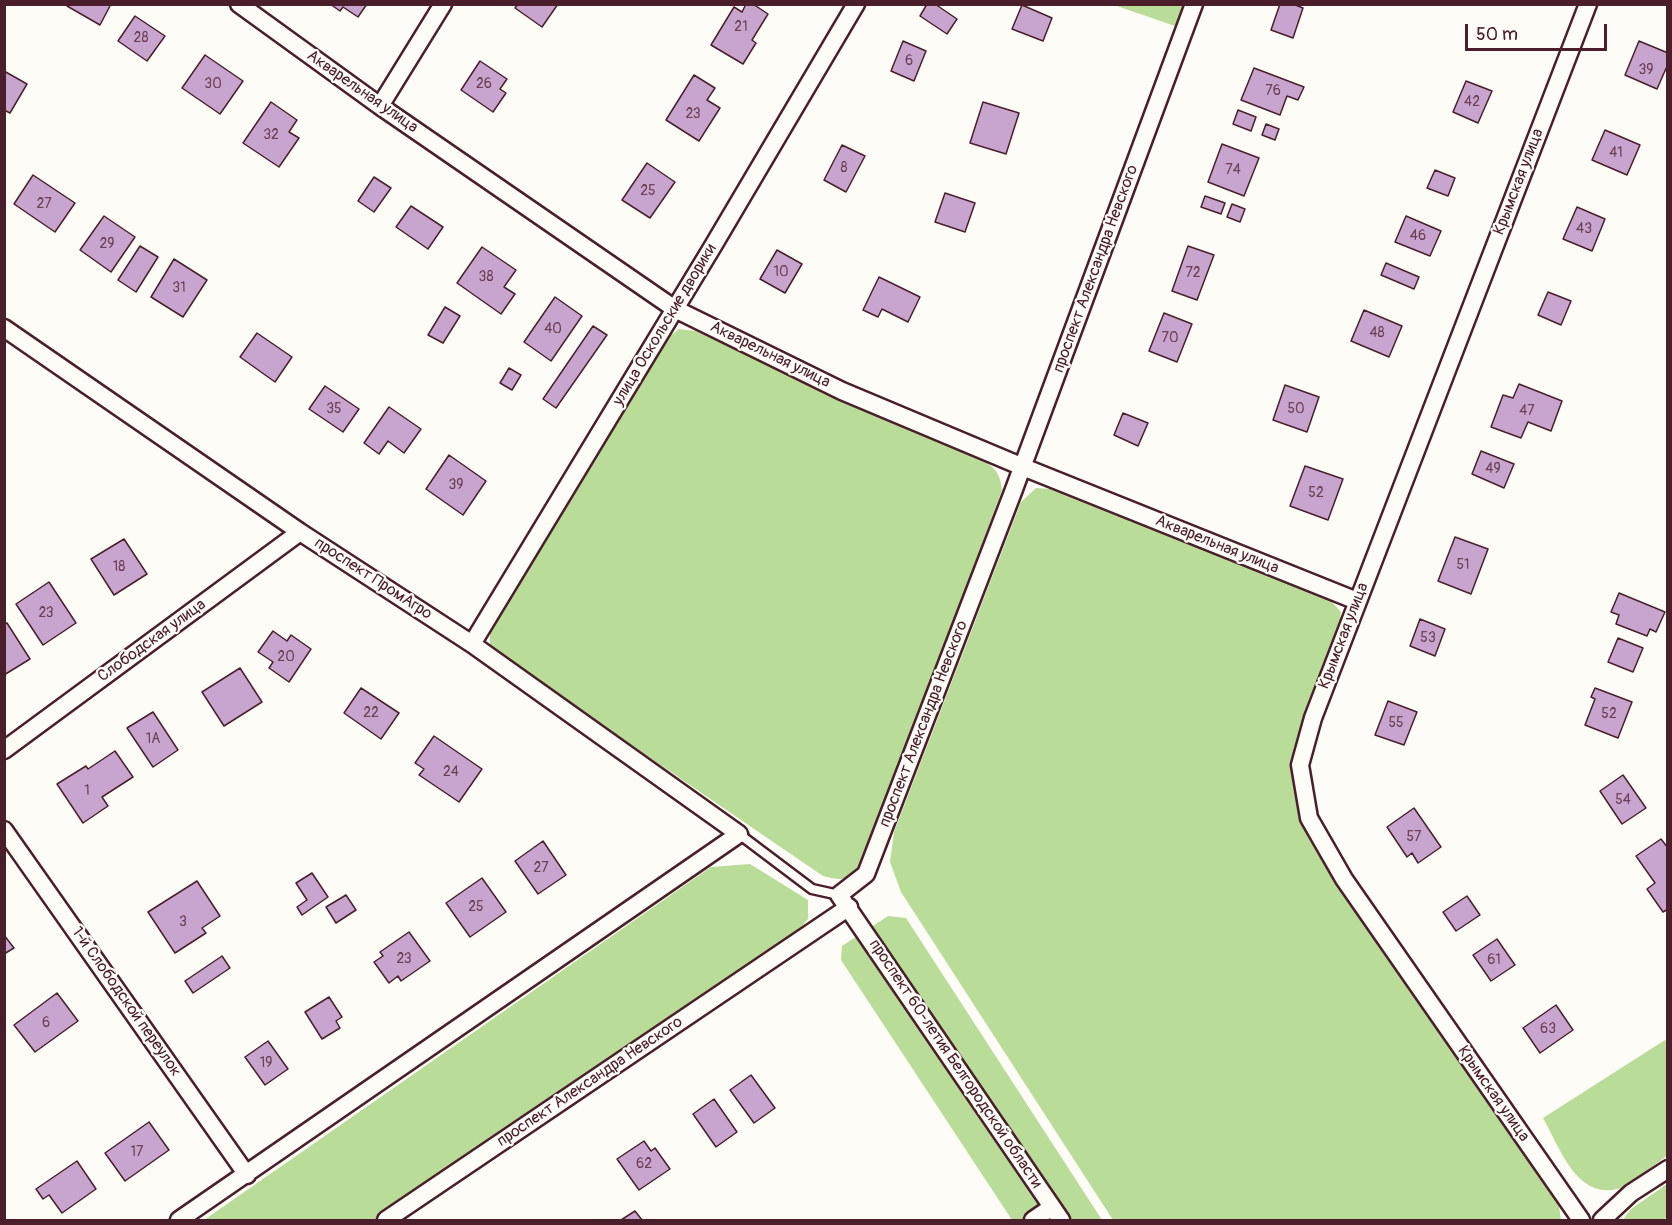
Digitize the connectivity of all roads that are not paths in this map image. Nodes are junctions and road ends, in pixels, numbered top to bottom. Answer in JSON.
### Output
{"nodes":[{"id":1,"x":239,"y":4,"type":"edge"},
{"id":2,"x":442,"y":4,"type":"edge"},
{"id":3,"x":856,"y":4,"type":"edge"},
{"id":4,"x":1194,"y":4,"type":"edge"},
{"id":5,"x":1588,"y":4,"type":"edge"},
{"id":6,"x":380,"y":105,"type":"junction"},
{"id":7,"x":675,"y":309,"type":"junction"},
{"id":8,"x":4,"y":328,"type":"edge"},
{"id":9,"x":1023,"y":467,"type":"junction"},
{"id":10,"x":300,"y":532,"type":"junction"},
{"id":11,"x":1357,"y":601,"type":"junction"},
{"id":12,"x":472,"y":644,"type":"junction"},
{"id":13,"x":4,"y":750,"type":"edge"},
{"id":14,"x":4,"y":830,"type":"edge"},
{"id":15,"x":739,"y":834,"type":"junction"},
{"id":16,"x":844,"y":901,"type":"junction"},
{"id":17,"x":1668,"y":1168,"type":"edge"},
{"id":18,"x":247,"y":1175,"type":"junction"},
{"id":19,"x":1056,"y":1214,"type":"edge"},
{"id":20,"x":179,"y":1221,"type":"edge"},
{"id":21,"x":386,"y":1221,"type":"edge"},
{"id":22,"x":1033,"y":1221,"type":"edge"},
{"id":23,"x":1581,"y":1221,"type":"edge"},
{"id":24,"x":1602,"y":1221,"type":"edge"}],
"edges":[{"from":1,"to":6,"type":"street","name":"Акварельная улица"},
{"from":2,"to":6,"type":"street"},
{"from":3,"to":7,"type":"street","name":"улица Оскольские дворики"},
{"from":4,"to":9,"type":"street","name":"проспект Александра Невского"},
{"from":5,"to":11,"type":"street","name":"Крымская улица"},
{"from":6,"to":7,"type":"street","name":"Акварельная улица"},
{"from":7,"to":9,"type":"street","name":"Акварельная улица"},
{"from":7,"to":12,"type":"street","name":"улица Оскольские дворики"},
{"from":8,"to":10,"type":"street","name":"проспект ПромАгро"},
{"from":9,"to":11,"type":"street","name":"Акварельная улица"},
{"from":9,"to":16,"type":"street","name":"проспект Александра Невского"},
{"from":10,"to":12,"type":"street","name":"проспект ПромАгро"},
{"from":10,"to":13,"type":"street","name":"Слободская улица"},
{"from":11,"to":23,"type":"street","name":"Крымская улица"},
{"from":12,"to":15,"type":"street","name":"проспект ПромАгро"},
{"from":14,"to":18,"type":"street","name":"1-й Слободской переулок"},
{"from":15,"to":16,"type":"lane"},
{"from":15,"to":18,"type":"street"},
{"from":16,"to":19,"type":"street","name":"проспект 60-летия Белгородской области"},
{"from":16,"to":21,"type":"street","name":"проспект Александра Невского"},
{"from":17,"to":24,"type":"street"},
{"from":18,"to":20,"type":"street"},
{"from":19,"to":22,"type":"street"}]}
